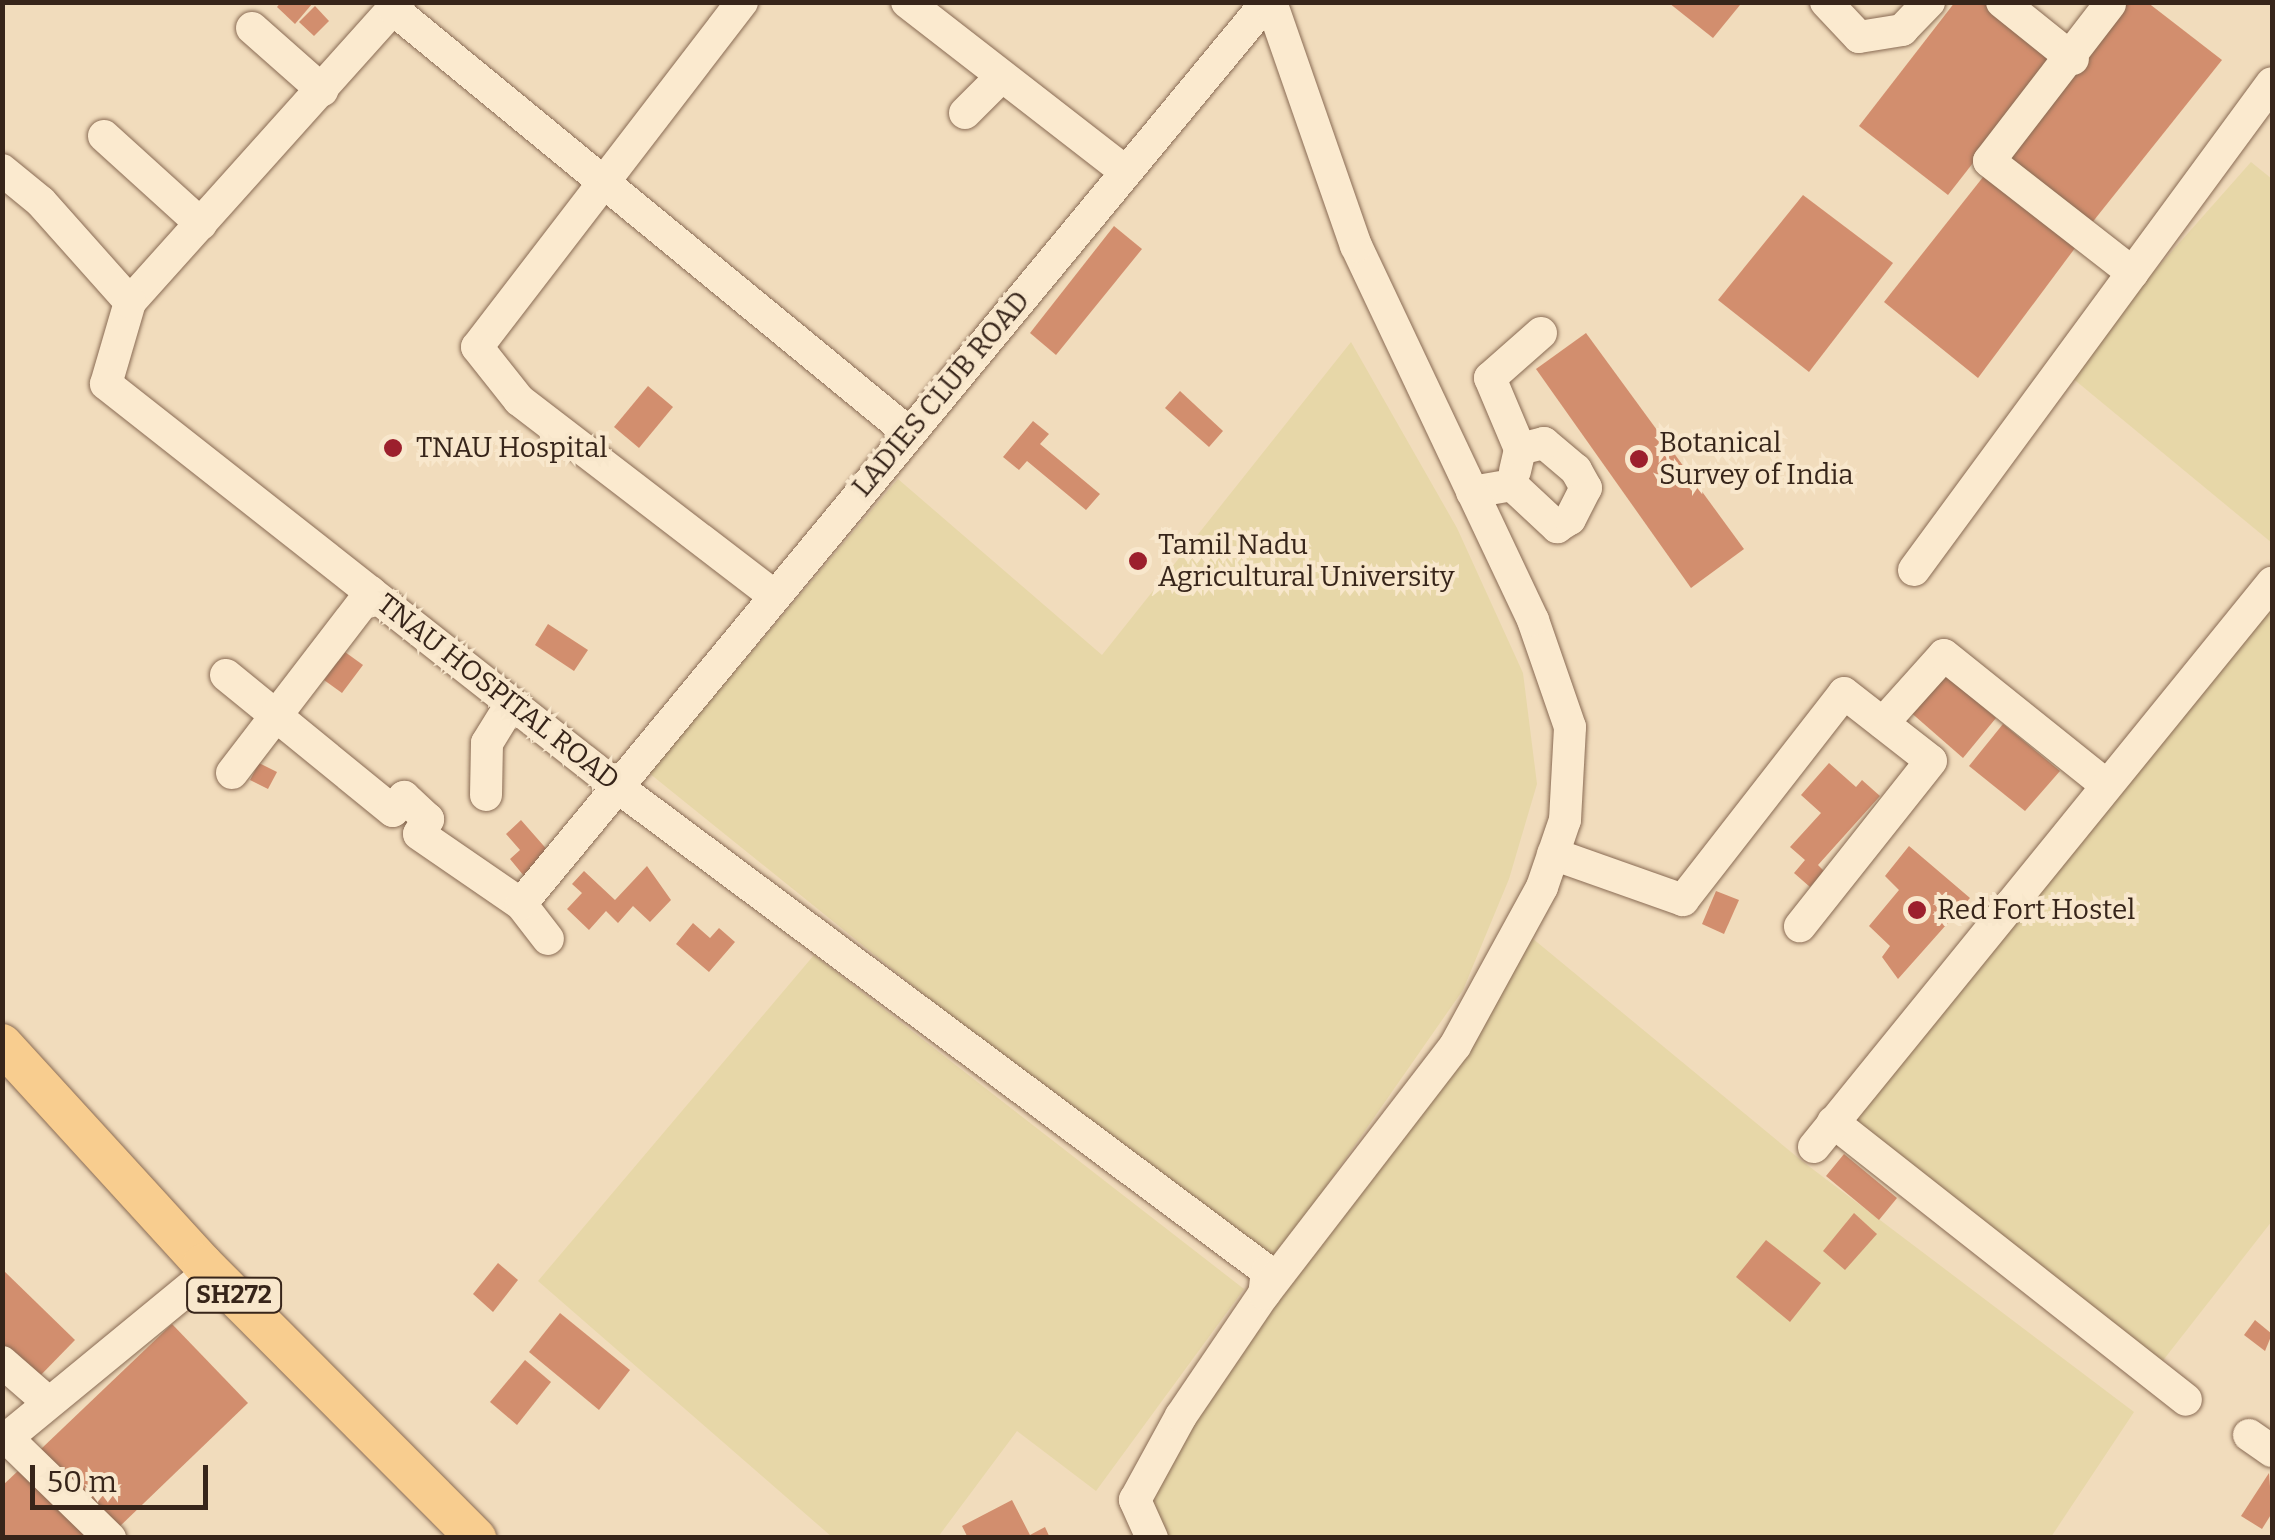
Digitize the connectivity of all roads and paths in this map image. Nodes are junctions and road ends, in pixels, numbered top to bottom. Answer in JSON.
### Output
{"nodes":[{"id":1,"x":742,"y":2,"type":"edge"},
{"id":2,"x":907,"y":2,"type":"edge"},
{"id":3,"x":1269,"y":2,"type":"edge"},
{"id":4,"x":1826,"y":2,"type":"edge"},
{"id":5,"x":1929,"y":2,"type":"edge"},
{"id":6,"x":2002,"y":2,"type":"edge"},
{"id":7,"x":2110,"y":4,"type":"edge"},
{"id":8,"x":396,"y":6,"type":"edge"},
{"id":9,"x":252,"y":28,"type":"dead end"},
{"id":10,"x":2073,"y":59,"type":"junction"},
{"id":11,"x":1002,"y":76,"type":"junction"},
{"id":12,"x":2272,"y":83,"type":"edge"},
{"id":13,"x":322,"y":90,"type":"junction"},
{"id":14,"x":965,"y":113,"type":"dead end"},
{"id":15,"x":104,"y":136,"type":"dead end"},
{"id":16,"x":2,"y":170,"type":"edge"},
{"id":17,"x":1126,"y":172,"type":"junction"},
{"id":18,"x":604,"y":182,"type":"junction"},
{"id":19,"x":201,"y":224,"type":"junction"},
{"id":20,"x":2133,"y":272,"type":"junction"},
{"id":21,"x":130,"y":302,"type":"junction"},
{"id":22,"x":1540,"y":333,"type":"dead end"},
{"id":23,"x":909,"y":432,"type":"junction"},
{"id":24,"x":1520,"y":449,"type":"junction"},
{"id":25,"x":1512,"y":485,"type":"junction"},
{"id":26,"x":1472,"y":492,"type":"junction"},
{"id":27,"x":1914,"y":570,"type":"dead end"},
{"id":28,"x":2272,"y":582,"type":"edge"},
{"id":29,"x":371,"y":592,"type":"junction"},
{"id":30,"x":773,"y":596,"type":"junction"},
{"id":31,"x":226,"y":674,"type":"dead end"},
{"id":32,"x":511,"y":704,"type":"junction"},
{"id":33,"x":276,"y":715,"type":"junction"},
{"id":34,"x":1883,"y":724,"type":"junction"},
{"id":35,"x":232,"y":773,"type":"dead end"},
{"id":36,"x":2104,"y":783,"type":"junction"},
{"id":37,"x":618,"y":788,"type":"junction"},
{"id":38,"x":486,"y":795,"type":"dead end"},
{"id":39,"x":1553,"y":854,"type":"junction"},
{"id":40,"x":521,"y":904,"type":"junction"},
{"id":41,"x":1800,"y":926,"type":"dead end"},
{"id":42,"x":548,"y":939,"type":"dead end"},
{"id":43,"x":2,"y":1044,"type":"edge"},
{"id":44,"x":210,"y":1271,"type":"junction"},
{"id":45,"x":1264,"y":1294,"type":"junction"},
{"id":46,"x":2,"y":1362,"type":"edge"},
{"id":47,"x":2186,"y":1400,"type":"dead end"},
{"id":48,"x":49,"y":1404,"type":"junction"},
{"id":49,"x":5,"y":1440,"type":"edge"},
{"id":50,"x":110,"y":1538,"type":"edge"},
{"id":51,"x":476,"y":1538,"type":"edge"},
{"id":52,"x":1152,"y":1538,"type":"edge"}],
"edges":[{"from":1,"to":18,"type":"street"},
{"from":2,"to":11,"type":"street"},
{"from":3,"to":17,"type":"street","name":"LADIES CLUB ROAD"},
{"from":3,"to":26,"type":"street"},
{"from":4,"to":5,"type":"street"},
{"from":6,"to":10,"type":"street"},
{"from":7,"to":10,"type":"street"},
{"from":8,"to":13,"type":"street","name":"TNAU HOSPITAL ROAD"},
{"from":8,"to":18,"type":"street"},
{"from":9,"to":13,"type":"street"},
{"from":10,"to":20,"type":"street"},
{"from":11,"to":14,"type":"street"},
{"from":11,"to":17,"type":"street"},
{"from":12,"to":20,"type":"street"},
{"from":13,"to":19,"type":"street","name":"TNAU HOSPITAL ROAD"},
{"from":15,"to":19,"type":"street"},
{"from":16,"to":21,"type":"street"},
{"from":17,"to":23,"type":"street","name":"LADIES CLUB ROAD"},
{"from":18,"to":23,"type":"street"},
{"from":18,"to":30,"type":"street"},
{"from":19,"to":21,"type":"street","name":"TNAU HOSPITAL ROAD"},
{"from":20,"to":27,"type":"street"},
{"from":21,"to":29,"type":"street","name":"TNAU HOSPITAL ROAD"},
{"from":22,"to":24,"type":"street"},
{"from":23,"to":30,"type":"street","name":"LADIES CLUB ROAD"},
{"from":24,"to":25,"type":"street"},
{"from":24,"to":25,"type":"street"},
{"from":25,"to":26,"type":"street"},
{"from":26,"to":39,"type":"street"},
{"from":28,"to":36,"type":"street"},
{"from":29,"to":32,"type":"street","name":"TNAU HOSPITAL ROAD"},
{"from":29,"to":33,"type":"street"},
{"from":30,"to":37,"type":"street","name":"LADIES CLUB ROAD"},
{"from":31,"to":33,"type":"street"},
{"from":32,"to":37,"type":"street","name":"TNAU HOSPITAL ROAD"},
{"from":32,"to":38,"type":"street"},
{"from":33,"to":35,"type":"street"},
{"from":33,"to":40,"type":"street"},
{"from":34,"to":36,"type":"street"},
{"from":34,"to":39,"type":"street"},
{"from":34,"to":41,"type":"street"},
{"from":36,"to":47,"type":"street"},
{"from":37,"to":40,"type":"street","name":"LADIES CLUB ROAD"},
{"from":37,"to":45,"type":"street","name":"TNAU HOSPITAL ROAD"},
{"from":39,"to":45,"type":"street"},
{"from":40,"to":42,"type":"street"},
{"from":43,"to":44,"type":"main road","number":"SH272"},
{"from":44,"to":48,"type":"street"},
{"from":44,"to":51,"type":"main road","number":"SH272"},
{"from":45,"to":52,"type":"street"},
{"from":46,"to":48,"type":"street"},
{"from":48,"to":49,"type":"street"},
{"from":49,"to":50,"type":"street"}]}
